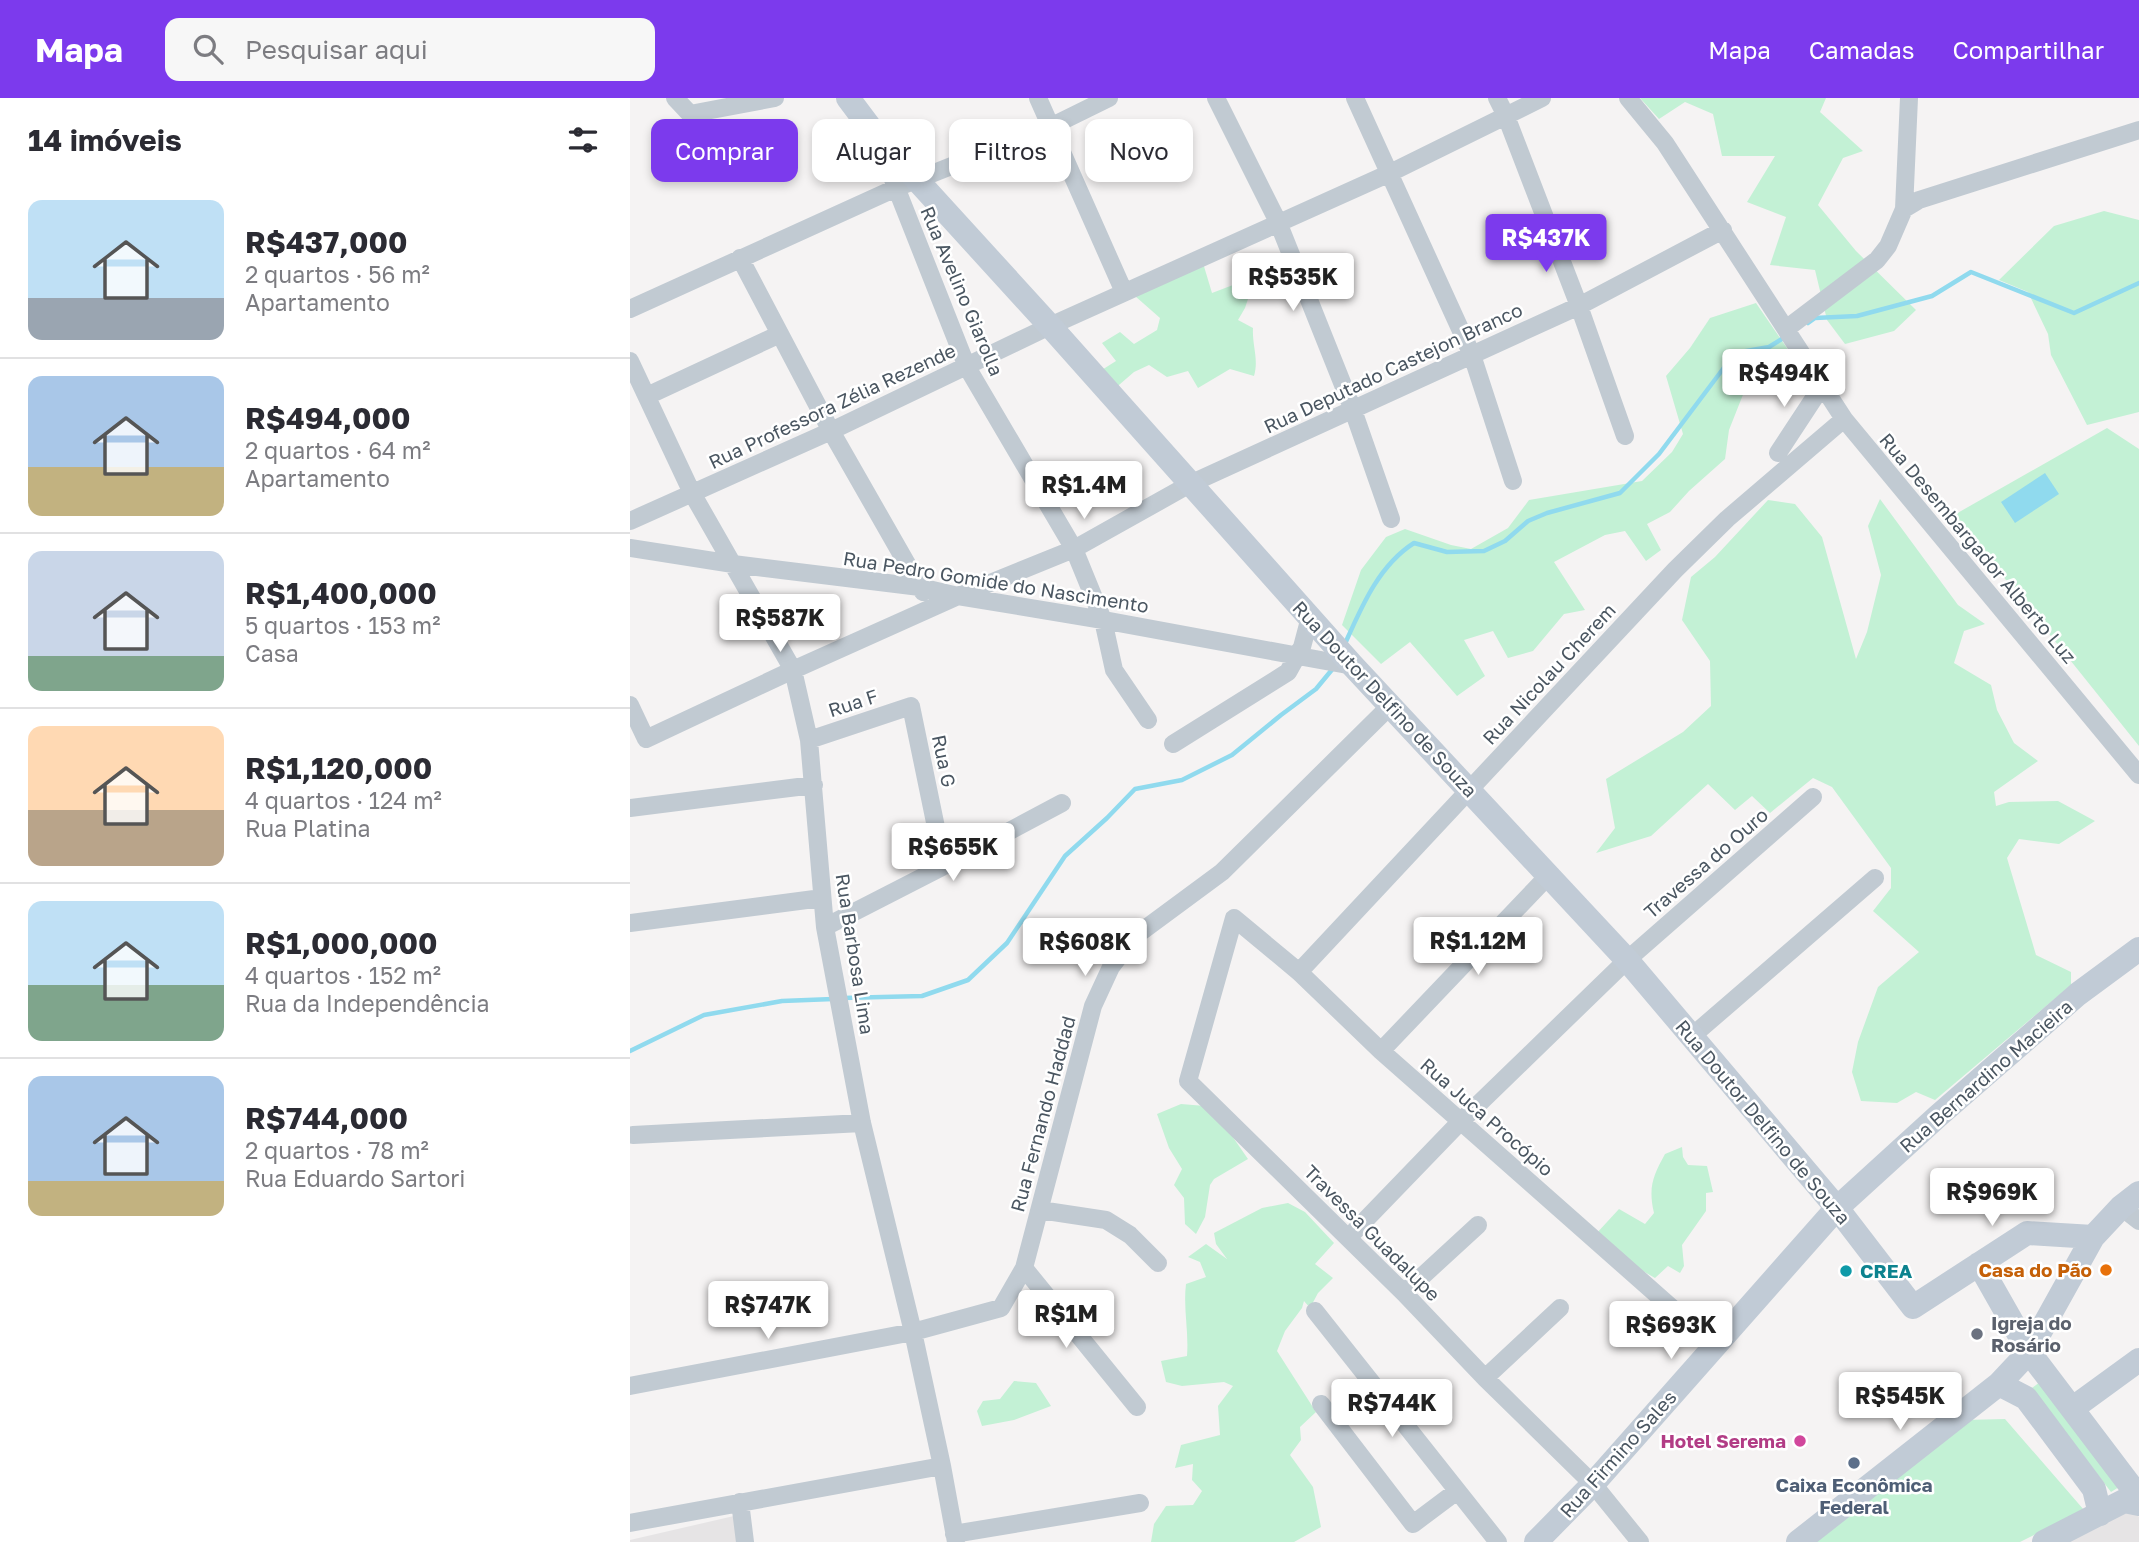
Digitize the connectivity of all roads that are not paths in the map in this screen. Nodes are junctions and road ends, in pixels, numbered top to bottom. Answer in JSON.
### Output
{"nodes":[{"id":1,"x":675,"y":98,"type":"edge"},
{"id":2,"x":775,"y":98,"type":"edge"},
{"id":3,"x":848,"y":98,"type":"edge"},
{"id":4,"x":1038,"y":98,"type":"edge"},
{"id":5,"x":1109,"y":98,"type":"edge"},
{"id":6,"x":1216,"y":98,"type":"edge"},
{"id":7,"x":1355,"y":98,"type":"edge"},
{"id":8,"x":1497,"y":98,"type":"edge"},
{"id":9,"x":1542,"y":98,"type":"edge"},
{"id":10,"x":1628,"y":98,"type":"edge"},
{"id":11,"x":1909,"y":98,"type":"edge"},
{"id":12,"x":1506,"y":116,"type":"junction"},
{"id":13,"x":1047,"y":119,"type":"edge"},
{"id":14,"x":1066,"y":119,"type":"edge"},
{"id":15,"x":2139,"y":130,"type":"edge"},
{"id":16,"x":949,"y":167,"type":"edge"},
{"id":17,"x":1390,"y":173,"type":"junction"},
{"id":18,"x":1071,"y":174,"type":"edge"},
{"id":19,"x":906,"y":184,"type":"junction"},
{"id":20,"x":1904,"y":209,"type":"junction"},
{"id":21,"x":1278,"y":222,"type":"junction"},
{"id":22,"x":1723,"y":230,"type":"junction"},
{"id":23,"x":740,"y":258,"type":"junction"},
{"id":24,"x":1124,"y":292,"type":"junction"},
{"id":25,"x":1579,"y":306,"type":"junction"},
{"id":26,"x":630,"y":309,"type":"edge"},
{"id":27,"x":1050,"y":326,"type":"junction"},
{"id":28,"x":1786,"y":329,"type":"junction"},
{"id":29,"x":780,"y":334,"type":"junction"},
{"id":30,"x":1472,"y":355,"type":"junction"},
{"id":31,"x":630,"y":361,"type":"edge"},
{"id":32,"x":967,"y":367,"type":"junction"},
{"id":33,"x":1822,"y":386,"type":"junction"},
{"id":34,"x":647,"y":396,"type":"junction"},
{"id":35,"x":1353,"y":410,"type":"junction"},
{"id":36,"x":1843,"y":419,"type":"junction"},
{"id":37,"x":831,"y":431,"type":"junction"},
{"id":38,"x":1625,"y":436,"type":"dead end"},
{"id":39,"x":1778,"y":453,"type":"dead end"},
{"id":40,"x":1513,"y":481,"type":"dead end"},
{"id":41,"x":1190,"y":484,"type":"junction"},
{"id":42,"x":692,"y":492,"type":"junction"},
{"id":43,"x":1391,"y":519,"type":"dead end"},
{"id":44,"x":630,"y":521,"type":"edge"},
{"id":45,"x":630,"y":548,"type":"edge"},
{"id":46,"x":1074,"y":549,"type":"junction"},
{"id":47,"x":733,"y":564,"type":"junction"},
{"id":48,"x":990,"y":583,"type":"junction"},
{"id":49,"x":920,"y":587,"type":"junction"},
{"id":50,"x":958,"y":596,"type":"junction"},
{"id":51,"x":997,"y":602,"type":"junction"},
{"id":52,"x":931,"y":608,"type":"junction"},
{"id":53,"x":1310,"y":617,"type":"junction"},
{"id":54,"x":1103,"y":620,"type":"junction"},
{"id":55,"x":1298,"y":657,"type":"junction"},
{"id":56,"x":1353,"y":666,"type":"junction"},
{"id":57,"x":793,"y":670,"type":"junction"},
{"id":58,"x":630,"y":705,"type":"edge"},
{"id":59,"x":911,"y":706,"type":"joint"},
{"id":60,"x":1390,"y":706,"type":"junction"},
{"id":61,"x":1148,"y":720,"type":"dead end"},
{"id":62,"x":809,"y":740,"type":"junction"},
{"id":63,"x":1172,"y":744,"type":"dead end"},
{"id":64,"x":2139,"y":775,"type":"edge"},
{"id":65,"x":814,"y":785,"type":"junction"},
{"id":66,"x":1469,"y":790,"type":"junction"},
{"id":67,"x":1813,"y":797,"type":"dead end"},
{"id":68,"x":1062,"y":803,"type":"dead end"},
{"id":69,"x":630,"y":808,"type":"edge"},
{"id":70,"x":944,"y":866,"type":"junction"},
{"id":71,"x":1548,"y":876,"type":"junction"},
{"id":72,"x":1875,"y":878,"type":"dead end"},
{"id":73,"x":822,"y":898,"type":"junction"},
{"id":74,"x":1234,"y":918,"type":"joint"},
{"id":75,"x":630,"y":923,"type":"edge"},
{"id":76,"x":825,"y":927,"type":"junction"},
{"id":77,"x":2139,"y":949,"type":"edge"},
{"id":78,"x":1627,"y":960,"type":"junction"},
{"id":79,"x":1299,"y":972,"type":"junction"},
{"id":80,"x":1691,"y":1037,"type":"junction"},
{"id":81,"x":1381,"y":1051,"type":"junction"},
{"id":82,"x":1460,"y":1122,"type":"junction"},
{"id":83,"x":862,"y":1123,"type":"junction"},
{"id":84,"x":633,"y":1135,"type":"dead end"},
{"id":85,"x":2133,"y":1207,"type":"edge"},
{"id":86,"x":1837,"y":1208,"type":"junction"},
{"id":87,"x":1040,"y":1210,"type":"junction"},
{"id":88,"x":1478,"y":1225,"type":"dead end"},
{"id":89,"x":2093,"y":1237,"type":"junction"},
{"id":90,"x":1348,"y":1238,"type":"junction"},
{"id":91,"x":1157,"y":1263,"type":"dead end"},
{"id":92,"x":1979,"y":1264,"type":"junction"},
{"id":93,"x":1024,"y":1268,"type":"junction"},
{"id":94,"x":1404,"y":1293,"type":"junction"},
{"id":95,"x":1560,"y":1308,"type":"dead end"},
{"id":96,"x":1315,"y":1311,"type":"dead end"},
{"id":97,"x":913,"y":1332,"type":"junction"},
{"id":98,"x":1715,"y":1346,"type":"junction"},
{"id":99,"x":2029,"y":1352,"type":"junction"},
{"id":100,"x":2139,"y":1360,"type":"edge"},
{"id":101,"x":1485,"y":1378,"type":"junction"},
{"id":102,"x":1999,"y":1384,"type":"junction"},
{"id":103,"x":630,"y":1387,"type":"edge"},
{"id":104,"x":1321,"y":1404,"type":"dead end"},
{"id":105,"x":1137,"y":1407,"type":"dead end"},
{"id":106,"x":2073,"y":1408,"type":"junction"},
{"id":107,"x":942,"y":1466,"type":"junction"},
{"id":108,"x":1593,"y":1484,"type":"junction"},
{"id":109,"x":1457,"y":1490,"type":"junction"},
{"id":110,"x":2134,"y":1495,"type":"edge"},
{"id":111,"x":740,"y":1502,"type":"junction"},
{"id":112,"x":1140,"y":1503,"type":"dead end"},
{"id":113,"x":2100,"y":1514,"type":"junction"},
{"id":114,"x":630,"y":1523,"type":"edge"},
{"id":115,"x":955,"y":1538,"type":"edge"},
{"id":116,"x":746,"y":1542,"type":"edge"},
{"id":117,"x":1498,"y":1542,"type":"edge"},
{"id":118,"x":1536,"y":1542,"type":"edge"},
{"id":119,"x":1640,"y":1542,"type":"edge"},
{"id":120,"x":1798,"y":1542,"type":"edge"},
{"id":121,"x":2044,"y":1542,"type":"edge"}],
"edges":[{"from":1,"to":2,"type":"street"},
{"from":3,"to":19,"type":"street","name":"Rua Doutor Delfino de Souza"},
{"from":4,"to":13,"type":"street"},
{"from":5,"to":14,"type":"street"},
{"from":6,"to":21,"type":"street"},
{"from":7,"to":17,"type":"street"},
{"from":8,"to":12,"type":"street"},
{"from":9,"to":12,"type":"street","name":"Rua Professora Zélia Rezende"},
{"from":10,"to":22,"type":"street","name":"Rua Desembargador Alberto Luz"},
{"from":11,"to":20,"type":"street"},
{"from":12,"to":17,"type":"street","name":"Rua Professora Zélia Rezende"},
{"from":12,"to":25,"type":"street"},
{"from":15,"to":20,"type":"street"},
{"from":16,"to":19,"type":"street"},
{"from":17,"to":21,"type":"street","name":"Rua Professora Zélia Rezende"},
{"from":17,"to":30,"type":"street"},
{"from":18,"to":24,"type":"street"},
{"from":19,"to":23,"type":"street"},
{"from":19,"to":27,"type":"street","name":"Rua Doutor Delfino de Souza"},
{"from":19,"to":32,"type":"street","name":"Rua Avelino Giarolla"},
{"from":20,"to":28,"type":"street"},
{"from":21,"to":24,"type":"street","name":"Rua Professora Zélia Rezende"},
{"from":21,"to":35,"type":"street"},
{"from":22,"to":25,"type":"street","name":"Rua Deputado Castejon Branco"},
{"from":22,"to":28,"type":"street","name":"Rua Desembargador Alberto Luz"},
{"from":23,"to":26,"type":"street"},
{"from":23,"to":29,"type":"street"},
{"from":24,"to":27,"type":"street","name":"Rua Professora Zélia Rezende"},
{"from":25,"to":30,"type":"street","name":"Rua Deputado Castejon Branco"},
{"from":25,"to":38,"type":"street"},
{"from":27,"to":32,"type":"street","name":"Rua Professora Zélia Rezende"},
{"from":27,"to":41,"type":"street","name":"Rua Doutor Delfino de Souza"},
{"from":28,"to":33,"type":"street","name":"Rua Desembargador Alberto Luz"},
{"from":29,"to":34,"type":"street"},
{"from":29,"to":37,"type":"street"},
{"from":30,"to":35,"type":"street","name":"Rua Deputado Castejon Branco"},
{"from":30,"to":40,"type":"street"},
{"from":31,"to":34,"type":"street","name":"Rua Barbosa Lima"},
{"from":32,"to":37,"type":"street","name":"Rua Professora Zélia Rezende"},
{"from":32,"to":46,"type":"street","name":"Rua Avelino Giarolla"},
{"from":33,"to":36,"type":"street","name":"Rua Desembargador Alberto Luz"},
{"from":33,"to":39,"type":"street"},
{"from":34,"to":42,"type":"street","name":"Rua Barbosa Lima"},
{"from":35,"to":41,"type":"street","name":"Rua Deputado Castejon Branco"},
{"from":35,"to":43,"type":"street"},
{"from":36,"to":64,"type":"street","name":"Rua Desembargador Alberto Luz"},
{"from":36,"to":66,"type":"street","name":"Rua Nicolau Cherem"},
{"from":37,"to":42,"type":"street","name":"Rua Professora Zélia Rezende"},
{"from":37,"to":49,"type":"street"},
{"from":41,"to":46,"type":"street","name":"Rua Deputado Castejon Branco"},
{"from":41,"to":53,"type":"street","name":"Rua Doutor Delfino de Souza"},
{"from":42,"to":44,"type":"street","name":"Rua Professora Zélia Rezende"},
{"from":42,"to":47,"type":"street","name":"Rua Barbosa Lima"},
{"from":45,"to":47,"type":"street","name":"Rua Pedro Gomide do Nascimento"},
{"from":46,"to":48,"type":"street","name":"Rua Deputado Castejon Branco"},
{"from":46,"to":54,"type":"street","name":"Rua Avelino Giarolla"},
{"from":47,"to":49,"type":"street","name":"Rua Pedro Gomide do Nascimento"},
{"from":47,"to":57,"type":"street","name":"Rua Barbosa Lima"},
{"from":48,"to":50,"type":"street","name":"Rua Deputado Castejon Branco"},
{"from":48,"to":51,"type":"street"},
{"from":49,"to":50,"type":"street","name":"Rua Pedro Gomide do Nascimento"},
{"from":49,"to":52,"type":"street"},
{"from":50,"to":51,"type":"street","name":"Rua Pedro Gomide do Nascimento"},
{"from":50,"to":52,"type":"street","name":"Rua Deputado Castejon Branco"},
{"from":51,"to":54,"type":"street","name":"Rua Pedro Gomide do Nascimento"},
{"from":52,"to":57,"type":"street","name":"Rua Deputado Castejon Branco"},
{"from":53,"to":55,"type":"street"},
{"from":53,"to":56,"type":"street","name":"Rua Doutor Delfino de Souza"},
{"from":54,"to":55,"type":"street","name":"Rua Pedro Gomide do Nascimento"},
{"from":54,"to":61,"type":"street","name":"Rua Avelino Giarolla"},
{"from":55,"to":56,"type":"street","name":"Rua Pedro Gomide do Nascimento"},
{"from":55,"to":63,"type":"street"},
{"from":56,"to":60,"type":"street","name":"Rua Doutor Delfino de Souza"},
{"from":57,"to":58,"type":"street","name":"Rua Deputado Castejon Branco"},
{"from":57,"to":62,"type":"street","name":"Rua Barbosa Lima"},
{"from":59,"to":62,"type":"street","name":"Rua F"},
{"from":59,"to":70,"type":"street","name":"Rua G"},
{"from":60,"to":66,"type":"street","name":"Rua Doutor Delfino de Souza"},
{"from":60,"to":87,"type":"street","name":"Rua Fernando Haddad"},
{"from":62,"to":65,"type":"street","name":"Rua Barbosa Lima"},
{"from":65,"to":69,"type":"street"},
{"from":65,"to":73,"type":"street","name":"Rua Barbosa Lima"},
{"from":66,"to":71,"type":"street","name":"Rua Doutor Delfino de Souza"},
{"from":66,"to":79,"type":"street","name":"Rua Nicolau Cherem"},
{"from":67,"to":78,"type":"street","name":"Travessa do Ouro"},
{"from":68,"to":70,"type":"street"},
{"from":70,"to":76,"type":"street"},
{"from":71,"to":78,"type":"street","name":"Rua Doutor Delfino de Souza"},
{"from":71,"to":81,"type":"street"},
{"from":72,"to":80,"type":"street"},
{"from":73,"to":75,"type":"street"},
{"from":73,"to":76,"type":"street","name":"Rua Barbosa Lima"},
{"from":74,"to":79,"type":"street","name":"Rua Juca Procópio"},
{"from":74,"to":90,"type":"street","name":"Travessa Guadalupe"},
{"from":76,"to":83,"type":"street","name":"Rua Barbosa Lima"},
{"from":77,"to":86,"type":"street","name":"Rua Bernardino Macieira"},
{"from":78,"to":80,"type":"street","name":"Rua Doutor Delfino de Souza"},
{"from":78,"to":82,"type":"street","name":"Travessa do Ouro"},
{"from":79,"to":81,"type":"street","name":"Rua Juca Procópio"},
{"from":80,"to":86,"type":"street","name":"Rua Doutor Delfino de Souza"},
{"from":81,"to":82,"type":"street","name":"Rua Juca Procópio"},
{"from":82,"to":90,"type":"street","name":"Travessa do Ouro"},
{"from":82,"to":98,"type":"street","name":"Rua Juca Procópio"},
{"from":83,"to":84,"type":"street"},
{"from":83,"to":97,"type":"street","name":"Rua Barbosa Lima"},
{"from":85,"to":89,"type":"street"},
{"from":86,"to":92,"type":"street","name":"Rua Doutor Delfino de Souza"},
{"from":86,"to":98,"type":"street","name":"Rua Firmino Sales"},
{"from":87,"to":91,"type":"street"},
{"from":87,"to":93,"type":"street","name":"Rua Fernando Haddad"},
{"from":88,"to":94,"type":"street"},
{"from":89,"to":92,"type":"street"},
{"from":89,"to":99,"type":"street"},
{"from":90,"to":94,"type":"street","name":"Travessa Guadalupe"},
{"from":92,"to":99,"type":"street"},
{"from":93,"to":97,"type":"street","name":"Rua Fernando Haddad"},
{"from":93,"to":105,"type":"street"},
{"from":94,"to":101,"type":"street","name":"Travessa Guadalupe"},
{"from":95,"to":101,"type":"street"},
{"from":96,"to":109,"type":"street"},
{"from":97,"to":103,"type":"street","name":"Rua Fernando Haddad"},
{"from":97,"to":107,"type":"street","name":"Rua Barbosa Lima"},
{"from":98,"to":108,"type":"street","name":"Rua Firmino Sales"},
{"from":99,"to":102,"type":"street"},
{"from":99,"to":106,"type":"street"},
{"from":100,"to":106,"type":"street"},
{"from":101,"to":108,"type":"street","name":"Travessa Guadalupe"},
{"from":102,"to":113,"type":"street"},
{"from":102,"to":120,"type":"street"},
{"from":104,"to":109,"type":"street"},
{"from":106,"to":110,"type":"street"},
{"from":107,"to":111,"type":"street"},
{"from":107,"to":115,"type":"street","name":"Rua Barbosa Lima"},
{"from":108,"to":118,"type":"street","name":"Rua Firmino Sales"},
{"from":108,"to":119,"type":"street","name":"Travessa Guadalupe"},
{"from":109,"to":117,"type":"street"},
{"from":110,"to":113,"type":"street"},
{"from":111,"to":114,"type":"street"},
{"from":111,"to":116,"type":"street"},
{"from":112,"to":115,"type":"street"},
{"from":113,"to":121,"type":"street"}]}
